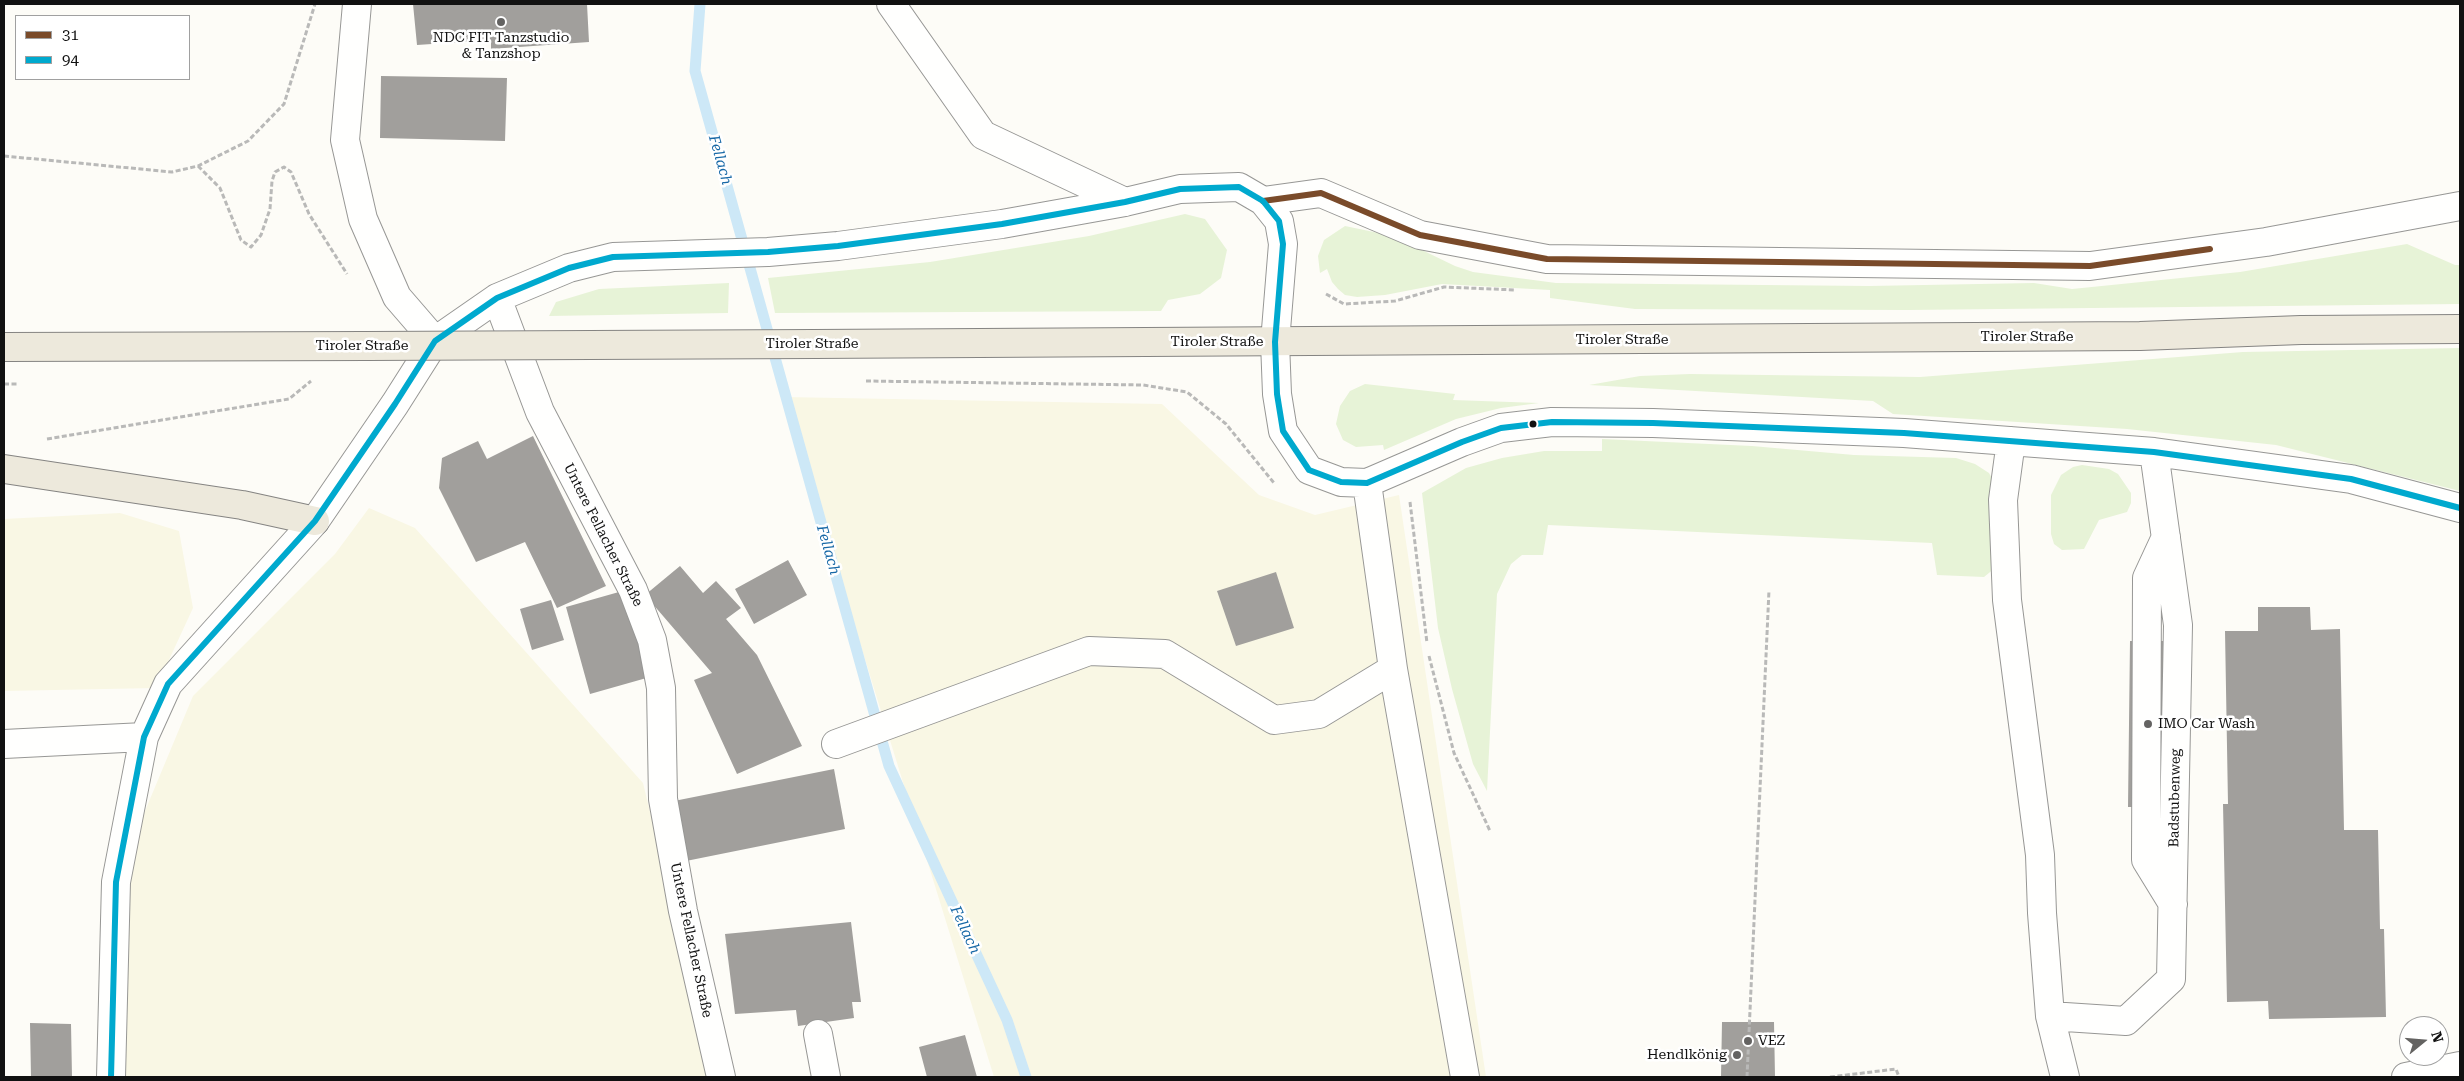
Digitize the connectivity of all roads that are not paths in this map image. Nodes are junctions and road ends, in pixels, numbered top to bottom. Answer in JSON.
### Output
{"nodes":[{"id":1,"x":357,"y":4,"type":"edge"},
{"id":2,"x":891,"y":4,"type":"edge"},
{"id":3,"x":1264,"y":201,"type":"junction"},
{"id":4,"x":1125,"y":202,"type":"junction"},
{"id":5,"x":2460,"y":206,"type":"edge"},
{"id":6,"x":497,"y":298,"type":"junction"},
{"id":7,"x":2460,"y":328,"type":"edge"},
{"id":8,"x":435,"y":341,"type":"junction"},
{"id":9,"x":1275,"y":342,"type":"junction"},
{"id":10,"x":4,"y":347,"type":"edge"},
{"id":11,"x":2011,"y":441,"type":"junction"},
{"id":12,"x":2154,"y":452,"type":"junction"},
{"id":13,"x":4,"y":469,"type":"edge"},
{"id":14,"x":1367,"y":483,"type":"junction"},
{"id":15,"x":2460,"y":508,"type":"edge"},
{"id":16,"x":315,"y":521,"type":"junction"},
{"id":17,"x":1393,"y":669,"type":"junction"},
{"id":18,"x":144,"y":737,"type":"junction"},
{"id":19,"x":844,"y":741,"type":"dead end"},
{"id":20,"x":4,"y":744,"type":"edge"},
{"id":21,"x":2050,"y":1016,"type":"junction"},
{"id":22,"x":818,"y":1034,"type":"dead end"},
{"id":23,"x":2460,"y":1062,"type":"edge"},
{"id":24,"x":111,"y":1077,"type":"edge"},
{"id":25,"x":721,"y":1077,"type":"edge"},
{"id":26,"x":826,"y":1077,"type":"edge"},
{"id":27,"x":1465,"y":1077,"type":"edge"},
{"id":28,"x":2065,"y":1077,"type":"edge"},
{"id":29,"x":2406,"y":1077,"type":"edge"}],
"edges":[{"from":1,"to":8,"type":"street"},
{"from":2,"to":4,"type":"street"},
{"from":3,"to":4,"type":"street"},
{"from":3,"to":5,"type":"street"},
{"from":3,"to":9,"type":"street"},
{"from":4,"to":6,"type":"street"},
{"from":6,"to":8,"type":"street"},
{"from":6,"to":25,"type":"street","name":"Untere Fellacher Straße"},
{"from":7,"to":9,"type":"main road","name":"Tiroler Straße"},
{"from":8,"to":16,"type":"street"},
{"from":9,"to":10,"type":"main road","name":"Tiroler Straße","bridge":true},
{"from":9,"to":14,"type":"street"},
{"from":11,"to":12,"type":"street"},
{"from":11,"to":14,"type":"street"},
{"from":11,"to":21,"type":"street"},
{"from":12,"to":15,"type":"street"},
{"from":12,"to":21,"type":"street"},
{"from":13,"to":16,"type":"main road"},
{"from":14,"to":17,"type":"street"},
{"from":16,"to":18,"type":"street"},
{"from":17,"to":19,"type":"street"},
{"from":17,"to":27,"type":"street"},
{"from":18,"to":20,"type":"street"},
{"from":18,"to":24,"type":"street"},
{"from":21,"to":28,"type":"street"},
{"from":22,"to":26,"type":"street"},
{"from":23,"to":29,"type":"street"}]}
